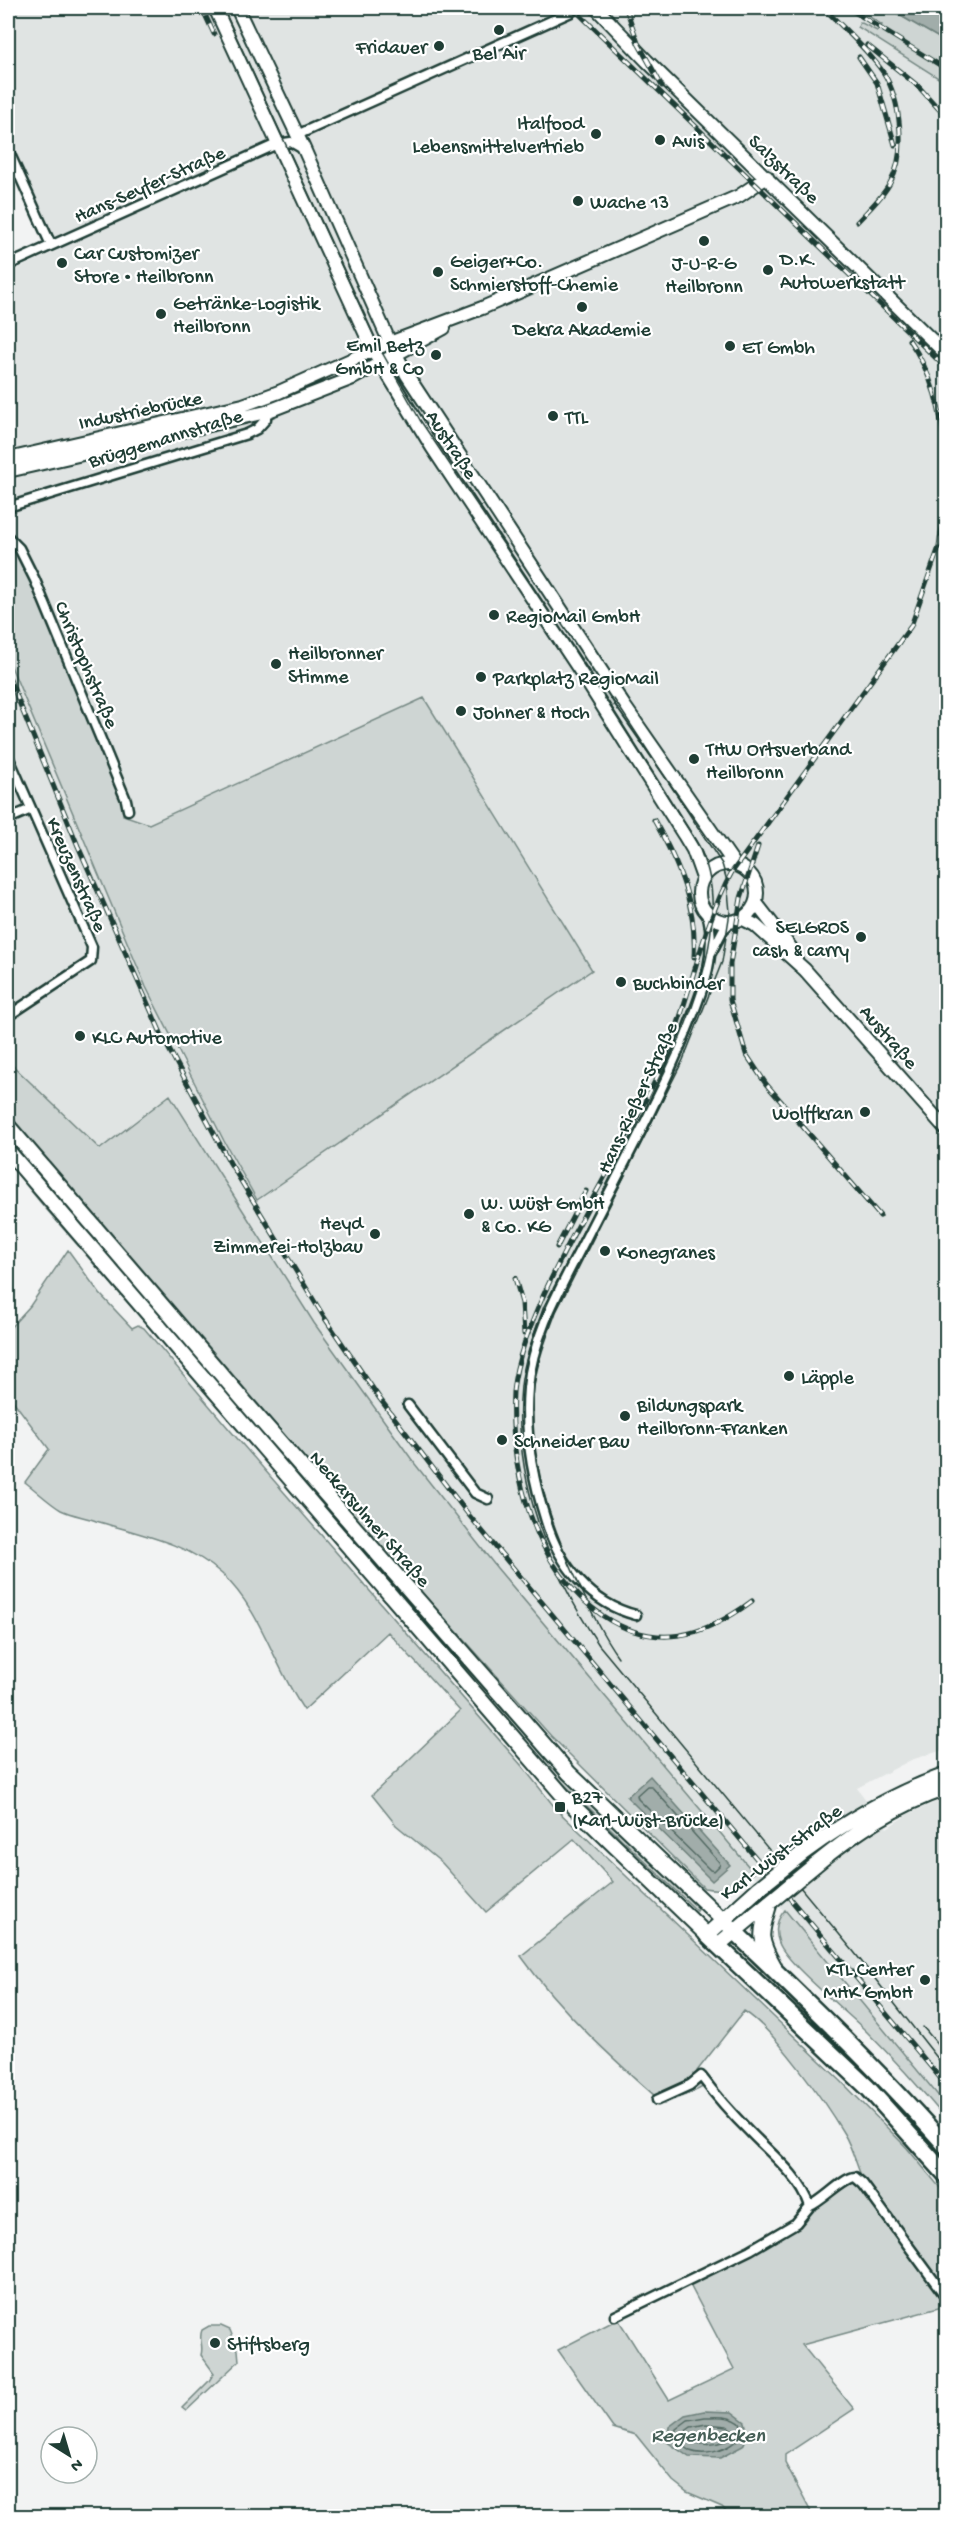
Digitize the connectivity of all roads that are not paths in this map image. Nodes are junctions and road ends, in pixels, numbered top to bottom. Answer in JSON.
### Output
{"nodes":[{"id":1,"x":215,"y":8,"type":"edge"},
{"id":2,"x":237,"y":8,"type":"edge"},
{"id":3,"x":576,"y":8,"type":"edge"},
{"id":4,"x":597,"y":8,"type":"edge"},
{"id":5,"x":297,"y":135,"type":"junction"},
{"id":6,"x":277,"y":144,"type":"junction"},
{"id":7,"x":304,"y":149,"type":"junction"},
{"id":8,"x":8,"y":150,"type":"edge"},
{"id":9,"x":767,"y":177,"type":"junction"},
{"id":10,"x":51,"y":245,"type":"junction"},
{"id":11,"x":8,"y":265,"type":"edge"},
{"id":12,"x":482,"y":308,"type":"junction"},
{"id":13,"x":390,"y":343,"type":"junction"},
{"id":14,"x":373,"y":350,"type":"junction"},
{"id":15,"x":946,"y":354,"type":"edge"},
{"id":16,"x":396,"y":355,"type":"junction"},
{"id":17,"x":380,"y":364,"type":"junction"},
{"id":18,"x":279,"y":392,"type":"joint"},
{"id":19,"x":266,"y":412,"type":"junction"},
{"id":20,"x":8,"y":459,"type":"edge"},
{"id":21,"x":8,"y":471,"type":"edge"},
{"id":22,"x":8,"y":507,"type":"edge"},
{"id":23,"x":8,"y":537,"type":"edge"},
{"id":24,"x":8,"y":756,"type":"edge"},
{"id":25,"x":31,"y":809,"type":"junction"},
{"id":26,"x":128,"y":810,"type":"dead end"},
{"id":27,"x":8,"y":819,"type":"edge"},
{"id":28,"x":735,"y":865,"type":"junction"},
{"id":29,"x":703,"y":878,"type":"junction"},
{"id":30,"x":756,"y":903,"type":"junction"},
{"id":31,"x":707,"y":914,"type":"junction"},
{"id":32,"x":743,"y":919,"type":"junction"},
{"id":33,"x":730,"y":923,"type":"junction"},
{"id":34,"x":711,"y":953,"type":"junction"},
{"id":35,"x":805,"y":969,"type":"junction"},
{"id":36,"x":8,"y":1016,"type":"edge"},
{"id":37,"x":8,"y":1126,"type":"edge"},
{"id":38,"x":946,"y":1129,"type":"edge"},
{"id":39,"x":8,"y":1151,"type":"edge"},
{"id":40,"x":408,"y":1405,"type":"dead end"},
{"id":41,"x":488,"y":1499,"type":"dead end"},
{"id":42,"x":636,"y":1615,"type":"dead end"},
{"id":43,"x":946,"y":1774,"type":"edge"},
{"id":44,"x":946,"y":1788,"type":"edge"},
{"id":45,"x":770,"y":1902,"type":"junction"},
{"id":46,"x":722,"y":1920,"type":"junction"},
{"id":47,"x":734,"y":1931,"type":"junction"},
{"id":48,"x":712,"y":1940,"type":"junction"},
{"id":49,"x":777,"y":1971,"type":"junction"},
{"id":50,"x":657,"y":2100,"type":"dead end"},
{"id":51,"x":946,"y":2146,"type":"edge"},
{"id":52,"x":946,"y":2175,"type":"edge"},
{"id":53,"x":810,"y":2206,"type":"junction"},
{"id":54,"x":946,"y":2297,"type":"edge"},
{"id":55,"x":615,"y":2316,"type":"dead end"}],
"edges":[{"from":1,"to":6,"type":"main road","name":"Austraße"},
{"from":2,"to":5,"type":"main road","name":"Austraße"},
{"from":3,"to":5,"type":"street"},
{"from":4,"to":9,"type":"main road","name":"Salzstraße"},
{"from":5,"to":7,"type":"main road","name":"Austraße"},
{"from":6,"to":7,"type":"street"},
{"from":6,"to":10,"type":"street","name":"Hans-Seyfer-Straße"},
{"from":6,"to":14,"type":"main road","name":"Austraße"},
{"from":7,"to":13,"type":"main road","name":"Austraße"},
{"from":8,"to":10,"type":"street"},
{"from":9,"to":12,"type":"main road","name":"Brüggemannstraße"},
{"from":9,"to":15,"type":"main road","name":"Salzstraße"},
{"from":10,"to":11,"type":"street","name":"Hans-Seyfer-Straße"},
{"from":12,"to":13,"type":"main road","name":"Brüggemannstraße"},
{"from":12,"to":16,"type":"main road","name":"Brüggemannstraße"},
{"from":13,"to":14,"type":"main road","name":"Brüggemannstraße"},
{"from":13,"to":16,"type":"main road","name":"Austraße"},
{"from":14,"to":17,"type":"main road","name":"Austraße"},
{"from":14,"to":18,"type":"main road","name":"Brüggemannstraße"},
{"from":16,"to":17,"type":"main road","name":"Brüggemannstraße"},
{"from":16,"to":28,"type":"main road","name":"Austraße"},
{"from":17,"to":19,"type":"main road","name":"Brüggemannstraße"},
{"from":17,"to":29,"type":"main road","name":"Austraße"},
{"from":18,"to":20,"type":"main road","name":"Industriebrücke"},
{"from":19,"to":21,"type":"main road","name":"Industriebrücke"},
{"from":19,"to":22,"type":"street","name":"Brüggemannstraße"},
{"from":23,"to":26,"type":"street","name":"Christophstraße"},
{"from":24,"to":25,"type":"street","name":"Kreuzenstraße"},
{"from":25,"to":27,"type":"street","name":"Kreuzenstraße"},
{"from":25,"to":36,"type":"street","name":"Kreuzenstraße"},
{"from":28,"to":29,"type":"main road"},
{"from":28,"to":30,"type":"main road","name":"Austraße"},
{"from":29,"to":31,"type":"main road","name":"Austraße"},
{"from":30,"to":32,"type":"main road"},
{"from":30,"to":35,"type":"main road","name":"Austraße"},
{"from":31,"to":33,"type":"main road"},
{"from":31,"to":34,"type":"street","name":"Hans-Rießer-Straße"},
{"from":32,"to":33,"type":"main road"},
{"from":32,"to":35,"type":"main road","name":"Austraße"},
{"from":33,"to":34,"type":"street","name":"Hans-Rießer-Straße"},
{"from":34,"to":42,"type":"street","name":"Hans-Rießer-Straße"},
{"from":35,"to":38,"type":"main road","name":"Austraße"},
{"from":37,"to":46,"type":"main road","name":"Neckarsulmer Straße"},
{"from":39,"to":48,"type":"main road","name":"Neckarsulmer Straße"},
{"from":40,"to":41,"type":"street"},
{"from":43,"to":46,"type":"main road","name":"Karl-Wüst-Straße","bridge":true},
{"from":44,"to":45,"type":"main road","name":"Karl-Wüst-Straße","bridge":true},
{"from":45,"to":47,"type":"main road","name":"Karl-Wüst-Straße"},
{"from":45,"to":49,"type":"main road"},
{"from":46,"to":47,"type":"main road","name":"Neckarsulmer Straße"},
{"from":46,"to":48,"type":"main road","name":"Karl-Wüst-Straße"},
{"from":47,"to":48,"type":"main road","name":"Karl-Wüst-Straße"},
{"from":47,"to":49,"type":"highway"},
{"from":48,"to":52,"type":"highway"},
{"from":49,"to":51,"type":"highway"},
{"from":50,"to":53,"type":"street"},
{"from":53,"to":54,"type":"street"},
{"from":53,"to":55,"type":"street"}]}
